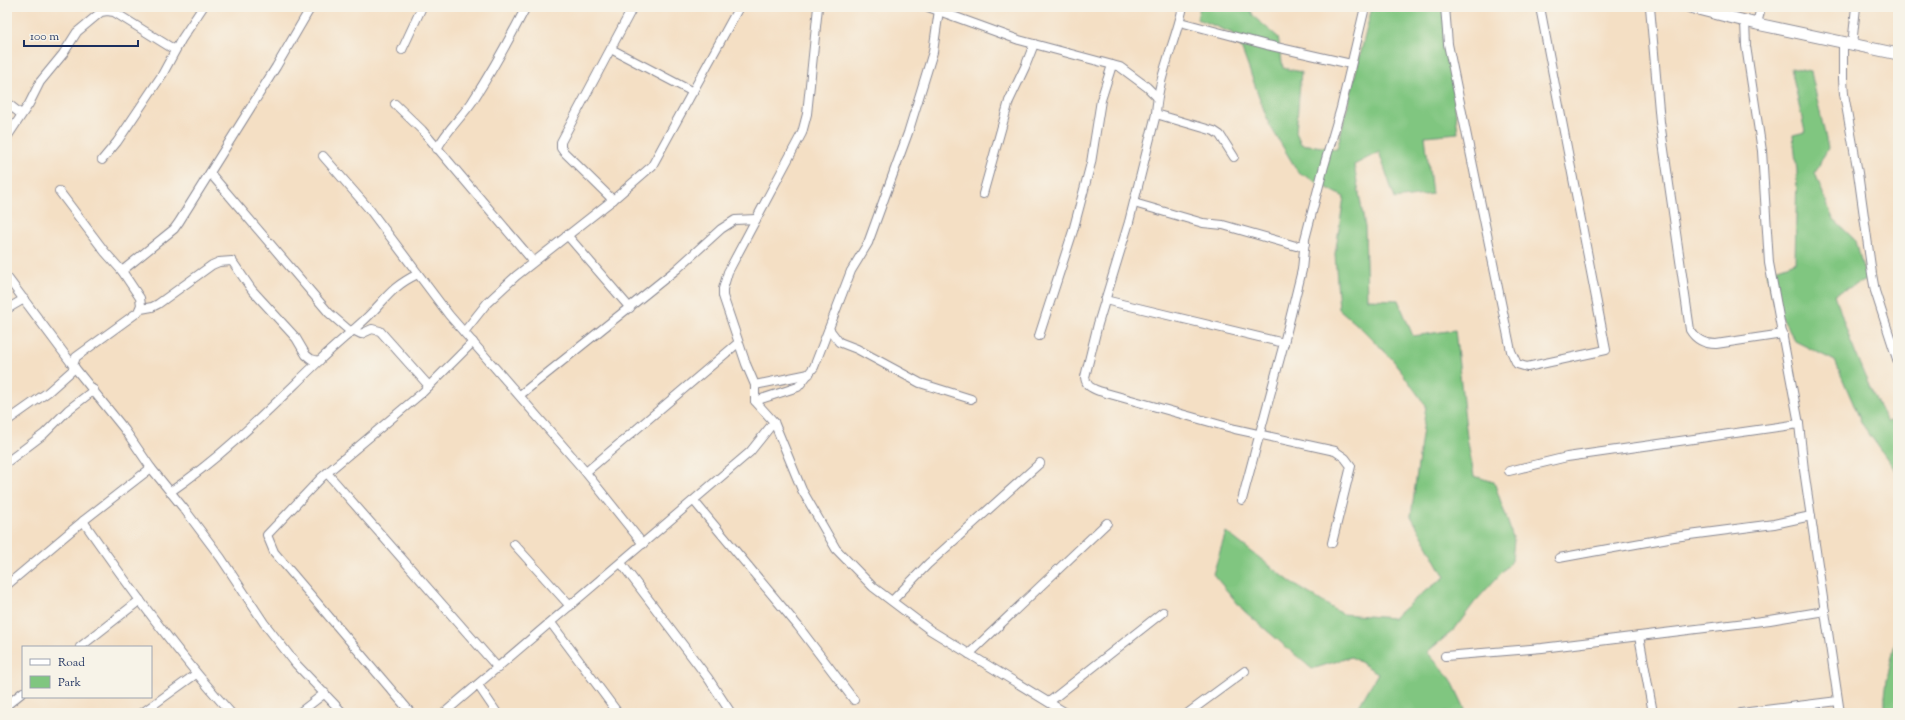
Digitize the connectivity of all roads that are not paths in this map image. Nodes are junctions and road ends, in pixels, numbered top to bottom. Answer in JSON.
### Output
{"nodes":[{"id":1,"x":203,"y":7,"type":"edge"},
{"id":2,"x":311,"y":7,"type":"edge"},
{"id":3,"x":422,"y":7,"type":"edge"},
{"id":4,"x":526,"y":7,"type":"edge"},
{"id":5,"x":633,"y":7,"type":"edge"},
{"id":6,"x":739,"y":7,"type":"edge"},
{"id":7,"x":818,"y":7,"type":"edge"},
{"id":8,"x":928,"y":7,"type":"edge"},
{"id":9,"x":1183,"y":7,"type":"edge"},
{"id":10,"x":1365,"y":7,"type":"edge"},
{"id":11,"x":1445,"y":7,"type":"edge"},
{"id":12,"x":1540,"y":7,"type":"edge"},
{"id":13,"x":1650,"y":7,"type":"edge"},
{"id":14,"x":1690,"y":7,"type":"edge"},
{"id":15,"x":1762,"y":7,"type":"edge"},
{"id":16,"x":1856,"y":7,"type":"edge"},
{"id":17,"x":939,"y":10,"type":"junction"},
{"id":18,"x":1180,"y":22,"type":"junction"},
{"id":19,"x":1745,"y":22,"type":"junction"},
{"id":20,"x":1757,"y":24,"type":"junction"},
{"id":21,"x":1034,"y":44,"type":"junction"},
{"id":22,"x":1848,"y":44,"type":"junction"},
{"id":23,"x":611,"y":49,"type":"junction"},
{"id":24,"x":175,"y":50,"type":"junction"},
{"id":25,"x":402,"y":50,"type":"dead end"},
{"id":26,"x":1898,"y":54,"type":"edge"},
{"id":27,"x":1351,"y":64,"type":"junction"},
{"id":28,"x":1112,"y":65,"type":"junction"},
{"id":29,"x":693,"y":92,"type":"junction"},
{"id":30,"x":1157,"y":97,"type":"junction"},
{"id":31,"x":7,"y":103,"type":"edge"},
{"id":32,"x":394,"y":104,"type":"dead end"},
{"id":33,"x":21,"y":114,"type":"junction"},
{"id":34,"x":1156,"y":114,"type":"junction"},
{"id":35,"x":443,"y":136,"type":"junction"},
{"id":36,"x":7,"y":137,"type":"edge"},
{"id":37,"x":428,"y":137,"type":"junction"},
{"id":38,"x":437,"y":149,"type":"junction"},
{"id":39,"x":323,"y":156,"type":"dead end"},
{"id":40,"x":1234,"y":157,"type":"dead end"},
{"id":41,"x":102,"y":160,"type":"dead end"},
{"id":42,"x":210,"y":172,"type":"junction"},
{"id":43,"x":59,"y":191,"type":"dead end"},
{"id":44,"x":982,"y":194,"type":"dead end"},
{"id":45,"x":613,"y":200,"type":"junction"},
{"id":46,"x":1134,"y":203,"type":"junction"},
{"id":47,"x":756,"y":219,"type":"junction"},
{"id":48,"x":568,"y":235,"type":"junction"},
{"id":49,"x":1305,"y":243,"type":"junction"},
{"id":50,"x":1296,"y":246,"type":"junction"},
{"id":51,"x":1303,"y":256,"type":"junction"},
{"id":52,"x":533,"y":262,"type":"junction"},
{"id":53,"x":122,"y":271,"type":"junction"},
{"id":54,"x":418,"y":274,"type":"junction"},
{"id":55,"x":7,"y":276,"type":"edge"},
{"id":56,"x":24,"y":299,"type":"junction"},
{"id":57,"x":1105,"y":300,"type":"junction"},
{"id":58,"x":630,"y":308,"type":"junction"},
{"id":59,"x":7,"y":309,"type":"edge"},
{"id":60,"x":140,"y":309,"type":"junction"},
{"id":61,"x":829,"y":329,"type":"junction"},
{"id":62,"x":352,"y":331,"type":"junction"},
{"id":63,"x":464,"y":332,"type":"junction"},
{"id":64,"x":1783,"y":334,"type":"junction"},
{"id":65,"x":1039,"y":336,"type":"dead end"},
{"id":66,"x":473,"y":342,"type":"junction"},
{"id":67,"x":839,"y":342,"type":"junction"},
{"id":68,"x":738,"y":343,"type":"junction"},
{"id":69,"x":1284,"y":343,"type":"junction"},
{"id":70,"x":822,"y":346,"type":"junction"},
{"id":71,"x":319,"y":361,"type":"junction"},
{"id":72,"x":73,"y":362,"type":"junction"},
{"id":73,"x":1898,"y":362,"type":"edge"},
{"id":74,"x":809,"y":374,"type":"junction"},
{"id":75,"x":755,"y":385,"type":"junction"},
{"id":76,"x":429,"y":386,"type":"junction"},
{"id":77,"x":94,"y":390,"type":"junction"},
{"id":78,"x":520,"y":395,"type":"junction"},
{"id":79,"x":971,"y":399,"type":"dead end"},
{"id":80,"x":755,"y":402,"type":"junction"},
{"id":81,"x":7,"y":421,"type":"edge"},
{"id":82,"x":774,"y":422,"type":"junction"},
{"id":83,"x":1798,"y":424,"type":"junction"},
{"id":84,"x":1262,"y":430,"type":"junction"},
{"id":85,"x":7,"y":462,"type":"edge"},
{"id":86,"x":1040,"y":463,"type":"dead end"},
{"id":87,"x":151,"y":468,"type":"junction"},
{"id":88,"x":1509,"y":471,"type":"dead end"},
{"id":89,"x":586,"y":472,"type":"junction"},
{"id":90,"x":327,"y":473,"type":"junction"},
{"id":91,"x":170,"y":492,"type":"junction"},
{"id":92,"x":1242,"y":500,"type":"dead end"},
{"id":93,"x":694,"y":501,"type":"junction"},
{"id":94,"x":1811,"y":516,"type":"junction"},
{"id":95,"x":82,"y":521,"type":"junction"},
{"id":96,"x":1107,"y":523,"type":"dead end"},
{"id":97,"x":1332,"y":543,"type":"dead end"},
{"id":98,"x":514,"y":544,"type":"dead end"},
{"id":99,"x":643,"y":544,"type":"junction"},
{"id":100,"x":1559,"y":558,"type":"dead end"},
{"id":101,"x":621,"y":562,"type":"junction"},
{"id":102,"x":7,"y":585,"type":"edge"},
{"id":103,"x":140,"y":600,"type":"junction"},
{"id":104,"x":892,"y":601,"type":"junction"},
{"id":105,"x":570,"y":606,"type":"junction"},
{"id":106,"x":1825,"y":611,"type":"junction"},
{"id":107,"x":1164,"y":612,"type":"dead end"},
{"id":108,"x":551,"y":623,"type":"junction"},
{"id":109,"x":1639,"y":636,"type":"junction"},
{"id":110,"x":81,"y":646,"type":"edge"},
{"id":111,"x":969,"y":654,"type":"junction"},
{"id":112,"x":1445,"y":656,"type":"dead end"},
{"id":113,"x":498,"y":668,"type":"junction"},
{"id":114,"x":1246,"y":671,"type":"dead end"},
{"id":115,"x":196,"y":674,"type":"junction"},
{"id":116,"x":478,"y":685,"type":"junction"},
{"id":117,"x":22,"y":693,"type":"edge"},
{"id":118,"x":325,"y":693,"type":"junction"},
{"id":119,"x":854,"y":700,"type":"dead end"},
{"id":120,"x":1838,"y":701,"type":"junction"},
{"id":121,"x":1049,"y":702,"type":"junction"},
{"id":122,"x":7,"y":705,"type":"edge"},
{"id":123,"x":142,"y":713,"type":"edge"},
{"id":124,"x":231,"y":713,"type":"edge"},
{"id":125,"x":299,"y":713,"type":"edge"},
{"id":126,"x":343,"y":713,"type":"edge"},
{"id":127,"x":410,"y":713,"type":"edge"},
{"id":128,"x":444,"y":713,"type":"edge"},
{"id":129,"x":497,"y":713,"type":"edge"},
{"id":130,"x":618,"y":713,"type":"edge"},
{"id":131,"x":731,"y":713,"type":"edge"},
{"id":132,"x":1066,"y":713,"type":"edge"},
{"id":133,"x":1188,"y":713,"type":"edge"},
{"id":134,"x":1653,"y":713,"type":"edge"},
{"id":135,"x":1741,"y":713,"type":"edge"},
{"id":136,"x":1840,"y":713,"type":"edge"}],
"edges":[{"from":1,"to":24,"type":"street"},
{"from":2,"to":42,"type":"street"},
{"from":3,"to":25,"type":"street"},
{"from":4,"to":35,"type":"street"},
{"from":5,"to":23,"type":"street"},
{"from":6,"to":29,"type":"street"},
{"from":7,"to":47,"type":"street"},
{"from":8,"to":17,"type":"street"},
{"from":9,"to":18,"type":"street"},
{"from":10,"to":27,"type":"street"},
{"from":11,"to":12,"type":"street"},
{"from":13,"to":64,"type":"street"},
{"from":14,"to":19,"type":"main road"},
{"from":15,"to":20,"type":"street"},
{"from":16,"to":22,"type":"street"},
{"from":17,"to":21,"type":"street"},
{"from":17,"to":61,"type":"street"},
{"from":18,"to":27,"type":"street"},
{"from":18,"to":30,"type":"street"},
{"from":19,"to":20,"type":"main road"},
{"from":19,"to":64,"type":"street"},
{"from":20,"to":22,"type":"main road"},
{"from":21,"to":28,"type":"street"},
{"from":21,"to":44,"type":"street"},
{"from":22,"to":26,"type":"main road"},
{"from":22,"to":73,"type":"street"},
{"from":23,"to":29,"type":"street"},
{"from":23,"to":45,"type":"street"},
{"from":24,"to":33,"type":"street"},
{"from":24,"to":41,"type":"street"},
{"from":27,"to":49,"type":"street"},
{"from":28,"to":30,"type":"street"},
{"from":28,"to":65,"type":"street"},
{"from":29,"to":45,"type":"street"},
{"from":30,"to":34,"type":"street"},
{"from":31,"to":33,"type":"street"},
{"from":32,"to":37,"type":"street"},
{"from":33,"to":36,"type":"street"},
{"from":34,"to":40,"type":"street"},
{"from":34,"to":46,"type":"street"},
{"from":35,"to":37,"type":"street"},
{"from":35,"to":38,"type":"street"},
{"from":37,"to":38,"type":"street"},
{"from":38,"to":52,"type":"street"},
{"from":39,"to":54,"type":"street"},
{"from":42,"to":53,"type":"street"},
{"from":42,"to":62,"type":"street"},
{"from":43,"to":53,"type":"street"},
{"from":45,"to":48,"type":"street"},
{"from":46,"to":50,"type":"street"},
{"from":46,"to":57,"type":"street"},
{"from":47,"to":58,"type":"street"},
{"from":47,"to":68,"type":"street"},
{"from":48,"to":52,"type":"street"},
{"from":48,"to":58,"type":"street"},
{"from":49,"to":50,"type":"street"},
{"from":49,"to":51,"type":"street"},
{"from":50,"to":51,"type":"street"},
{"from":51,"to":69,"type":"street"},
{"from":52,"to":63,"type":"street"},
{"from":53,"to":60,"type":"street"},
{"from":54,"to":62,"type":"street"},
{"from":54,"to":63,"type":"street"},
{"from":55,"to":56,"type":"street"},
{"from":56,"to":59,"type":"street"},
{"from":56,"to":72,"type":"street"},
{"from":57,"to":69,"type":"street"},
{"from":57,"to":84,"type":"street"},
{"from":58,"to":78,"type":"street"},
{"from":60,"to":71,"type":"street"},
{"from":60,"to":72,"type":"street"},
{"from":61,"to":67,"type":"street"},
{"from":61,"to":70,"type":"street"},
{"from":62,"to":71,"type":"street"},
{"from":62,"to":76,"type":"street"},
{"from":63,"to":66,"type":"street"},
{"from":64,"to":83,"type":"street"},
{"from":66,"to":76,"type":"street"},
{"from":66,"to":78,"type":"street"},
{"from":67,"to":70,"type":"street"},
{"from":67,"to":79,"type":"street"},
{"from":68,"to":75,"type":"street"},
{"from":68,"to":89,"type":"street"},
{"from":69,"to":84,"type":"street"},
{"from":70,"to":74,"type":"street"},
{"from":71,"to":91,"type":"street"},
{"from":72,"to":77,"type":"street"},
{"from":72,"to":81,"type":"street"},
{"from":74,"to":75,"type":"street"},
{"from":74,"to":80,"type":"street"},
{"from":75,"to":80,"type":"street"},
{"from":76,"to":90,"type":"street"},
{"from":77,"to":85,"type":"street"},
{"from":77,"to":87,"type":"street"},
{"from":78,"to":89,"type":"street"},
{"from":80,"to":82,"type":"street"},
{"from":82,"to":93,"type":"street"},
{"from":82,"to":104,"type":"street"},
{"from":83,"to":88,"type":"street"},
{"from":83,"to":94,"type":"street"},
{"from":84,"to":92,"type":"street"},
{"from":84,"to":97,"type":"street"},
{"from":86,"to":104,"type":"street"},
{"from":87,"to":91,"type":"street"},
{"from":87,"to":95,"type":"street"},
{"from":89,"to":99,"type":"street"},
{"from":90,"to":113,"type":"street"},
{"from":90,"to":127,"type":"street"},
{"from":91,"to":118,"type":"street"},
{"from":93,"to":99,"type":"street"},
{"from":93,"to":119,"type":"street"},
{"from":94,"to":100,"type":"street"},
{"from":94,"to":106,"type":"street"},
{"from":95,"to":102,"type":"street"},
{"from":95,"to":103,"type":"street"},
{"from":96,"to":111,"type":"street"},
{"from":98,"to":105,"type":"street"},
{"from":99,"to":101,"type":"street"},
{"from":101,"to":105,"type":"street"},
{"from":101,"to":131,"type":"street"},
{"from":103,"to":110,"type":"street"},
{"from":103,"to":115,"type":"street"},
{"from":104,"to":111,"type":"street"},
{"from":105,"to":108,"type":"street"},
{"from":106,"to":109,"type":"street"},
{"from":106,"to":120,"type":"street"},
{"from":107,"to":121,"type":"street"},
{"from":108,"to":113,"type":"street"},
{"from":108,"to":130,"type":"street"},
{"from":109,"to":112,"type":"street"},
{"from":109,"to":134,"type":"street"},
{"from":111,"to":121,"type":"street"},
{"from":113,"to":116,"type":"street"},
{"from":114,"to":133,"type":"street"},
{"from":115,"to":123,"type":"street"},
{"from":115,"to":124,"type":"street"},
{"from":116,"to":128,"type":"street"},
{"from":116,"to":129,"type":"street"},
{"from":117,"to":122,"type":"street"},
{"from":118,"to":125,"type":"street"},
{"from":118,"to":126,"type":"street"},
{"from":120,"to":135,"type":"street"},
{"from":120,"to":136,"type":"street"},
{"from":121,"to":132,"type":"street"}]}
